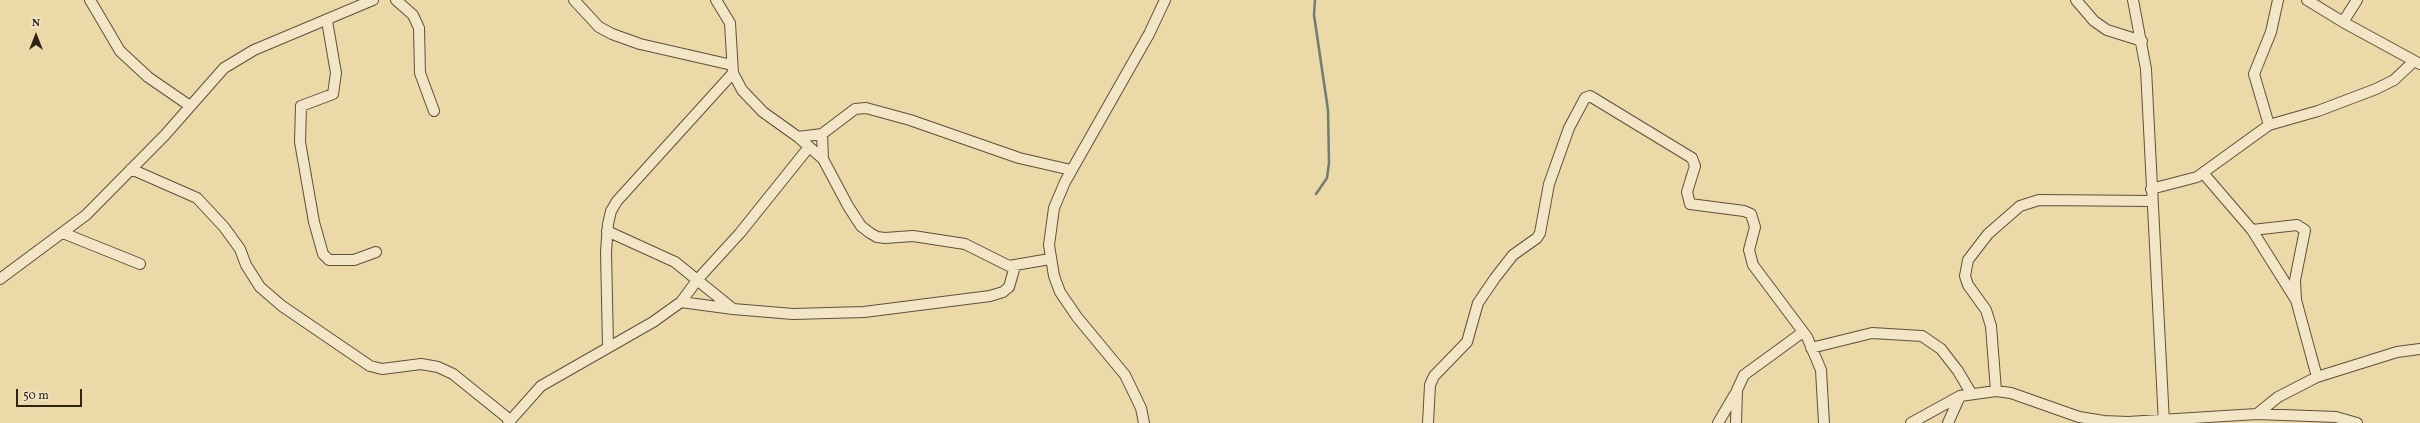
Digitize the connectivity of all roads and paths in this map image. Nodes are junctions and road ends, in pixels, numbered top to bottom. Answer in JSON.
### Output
{"nodes":[{"id":1,"x":90,"y":0,"type":"edge"},
{"id":2,"x":373,"y":0,"type":"edge"},
{"id":3,"x":396,"y":0,"type":"edge"},
{"id":4,"x":574,"y":0,"type":"edge"},
{"id":5,"x":716,"y":0,"type":"edge"},
{"id":6,"x":1165,"y":0,"type":"edge"},
{"id":7,"x":2076,"y":0,"type":"edge"},
{"id":8,"x":2133,"y":0,"type":"edge"},
{"id":9,"x":2278,"y":0,"type":"edge"},
{"id":10,"x":2307,"y":0,"type":"edge"},
{"id":11,"x":2357,"y":0,"type":"edge"},
{"id":12,"x":327,"y":21,"type":"junction"},
{"id":13,"x":2343,"y":22,"type":"junction"},
{"id":14,"x":2142,"y":42,"type":"junction"},
{"id":15,"x":2417,"y":62,"type":"edge"},
{"id":16,"x":732,"y":69,"type":"junction"},
{"id":17,"x":190,"y":106,"type":"junction"},
{"id":18,"x":434,"y":111,"type":"dead end"},
{"id":19,"x":2270,"y":125,"type":"junction"},
{"id":20,"x":822,"y":134,"type":"junction"},
{"id":21,"x":798,"y":137,"type":"junction"},
{"id":22,"x":809,"y":147,"type":"junction"},
{"id":23,"x":823,"y":159,"type":"junction"},
{"id":24,"x":131,"y":169,"type":"junction"},
{"id":25,"x":1071,"y":170,"type":"junction"},
{"id":26,"x":2203,"y":173,"type":"junction"},
{"id":27,"x":2151,"y":189,"type":"junction"},
{"id":28,"x":2152,"y":201,"type":"junction"},
{"id":29,"x":2252,"y":230,"type":"junction"},
{"id":30,"x":607,"y":231,"type":"junction"},
{"id":31,"x":63,"y":233,"type":"junction"},
{"id":32,"x":376,"y":252,"type":"dead end"},
{"id":33,"x":1050,"y":259,"type":"junction"},
{"id":34,"x":140,"y":264,"type":"dead end"},
{"id":35,"x":1015,"y":266,"type":"junction"},
{"id":36,"x":0,"y":279,"type":"edge"},
{"id":37,"x":698,"y":279,"type":"junction"},
{"id":38,"x":2296,"y":300,"type":"junction"},
{"id":39,"x":681,"y":302,"type":"junction"},
{"id":40,"x":733,"y":310,"type":"junction"},
{"id":41,"x":1803,"y":332,"type":"junction"},
{"id":42,"x":608,"y":346,"type":"junction"},
{"id":43,"x":1811,"y":348,"type":"junction"},
{"id":44,"x":2420,"y":349,"type":"edge"},
{"id":45,"x":2317,"y":377,"type":"junction"},
{"id":46,"x":1737,"y":390,"type":"junction"},
{"id":47,"x":1996,"y":391,"type":"junction"},
{"id":48,"x":1971,"y":393,"type":"junction"},
{"id":49,"x":1960,"y":396,"type":"junction"},
{"id":50,"x":2257,"y":414,"type":"junction"},
{"id":51,"x":2077,"y":420,"type":"edge"},
{"id":52,"x":509,"y":421,"type":"edge"},
{"id":53,"x":2164,"y":422,"type":"edge"},
{"id":54,"x":1144,"y":423,"type":"edge"},
{"id":55,"x":1428,"y":423,"type":"edge"},
{"id":56,"x":1718,"y":423,"type":"edge"},
{"id":57,"x":1736,"y":423,"type":"edge"},
{"id":58,"x":1824,"y":423,"type":"edge"},
{"id":59,"x":1911,"y":423,"type":"edge"},
{"id":60,"x":1948,"y":423,"type":"edge"},
{"id":61,"x":2357,"y":423,"type":"edge"}],
"edges":[{"from":1,"to":17,"type":"street"},
{"from":2,"to":12,"type":"street"},
{"from":3,"to":18,"type":"street"},
{"from":4,"to":16,"type":"street"},
{"from":5,"to":16,"type":"street"},
{"from":6,"to":25,"type":"street"},
{"from":7,"to":14,"type":"street"},
{"from":8,"to":14,"type":"street"},
{"from":9,"to":19,"type":"street"},
{"from":10,"to":13,"type":"street"},
{"from":11,"to":13,"type":"street"},
{"from":12,"to":17,"type":"street"},
{"from":12,"to":32,"type":"street"},
{"from":13,"to":15,"type":"street"},
{"from":14,"to":27,"type":"street"},
{"from":15,"to":19,"type":"street"},
{"from":16,"to":21,"type":"street"},
{"from":16,"to":30,"type":"street"},
{"from":17,"to":24,"type":"street"},
{"from":19,"to":26,"type":"street"},
{"from":20,"to":21,"type":"street"},
{"from":20,"to":23,"type":"street"},
{"from":20,"to":25,"type":"street"},
{"from":21,"to":22,"type":"street"},
{"from":22,"to":23,"type":"street"},
{"from":22,"to":37,"type":"street"},
{"from":23,"to":35,"type":"street"},
{"from":24,"to":31,"type":"street"},
{"from":24,"to":52,"type":"street"},
{"from":25,"to":33,"type":"street"},
{"from":26,"to":27,"type":"street"},
{"from":26,"to":29,"type":"street"},
{"from":27,"to":28,"type":"street"},
{"from":28,"to":47,"type":"street"},
{"from":28,"to":53,"type":"street"},
{"from":29,"to":38,"type":"street"},
{"from":29,"to":38,"type":"street"},
{"from":30,"to":37,"type":"street"},
{"from":30,"to":42,"type":"street"},
{"from":31,"to":34,"type":"street"},
{"from":31,"to":36,"type":"street"},
{"from":33,"to":35,"type":"street"},
{"from":33,"to":54,"type":"street"},
{"from":35,"to":40,"type":"street"},
{"from":37,"to":39,"type":"street"},
{"from":37,"to":40,"type":"street"},
{"from":38,"to":45,"type":"street"},
{"from":39,"to":40,"type":"street"},
{"from":39,"to":42,"type":"street"},
{"from":41,"to":43,"type":"street"},
{"from":41,"to":46,"type":"street"},
{"from":41,"to":55,"type":"street"},
{"from":42,"to":52,"type":"street"},
{"from":43,"to":48,"type":"street"},
{"from":43,"to":58,"type":"street"},
{"from":44,"to":45,"type":"street"},
{"from":45,"to":50,"type":"street"},
{"from":46,"to":56,"type":"street"},
{"from":46,"to":57,"type":"street"},
{"from":47,"to":48,"type":"street"},
{"from":47,"to":51,"type":"street"},
{"from":48,"to":49,"type":"street"},
{"from":49,"to":59,"type":"street"},
{"from":49,"to":60,"type":"street"},
{"from":50,"to":53,"type":"street"},
{"from":50,"to":61,"type":"street"},
{"from":51,"to":53,"type":"street"}]}
